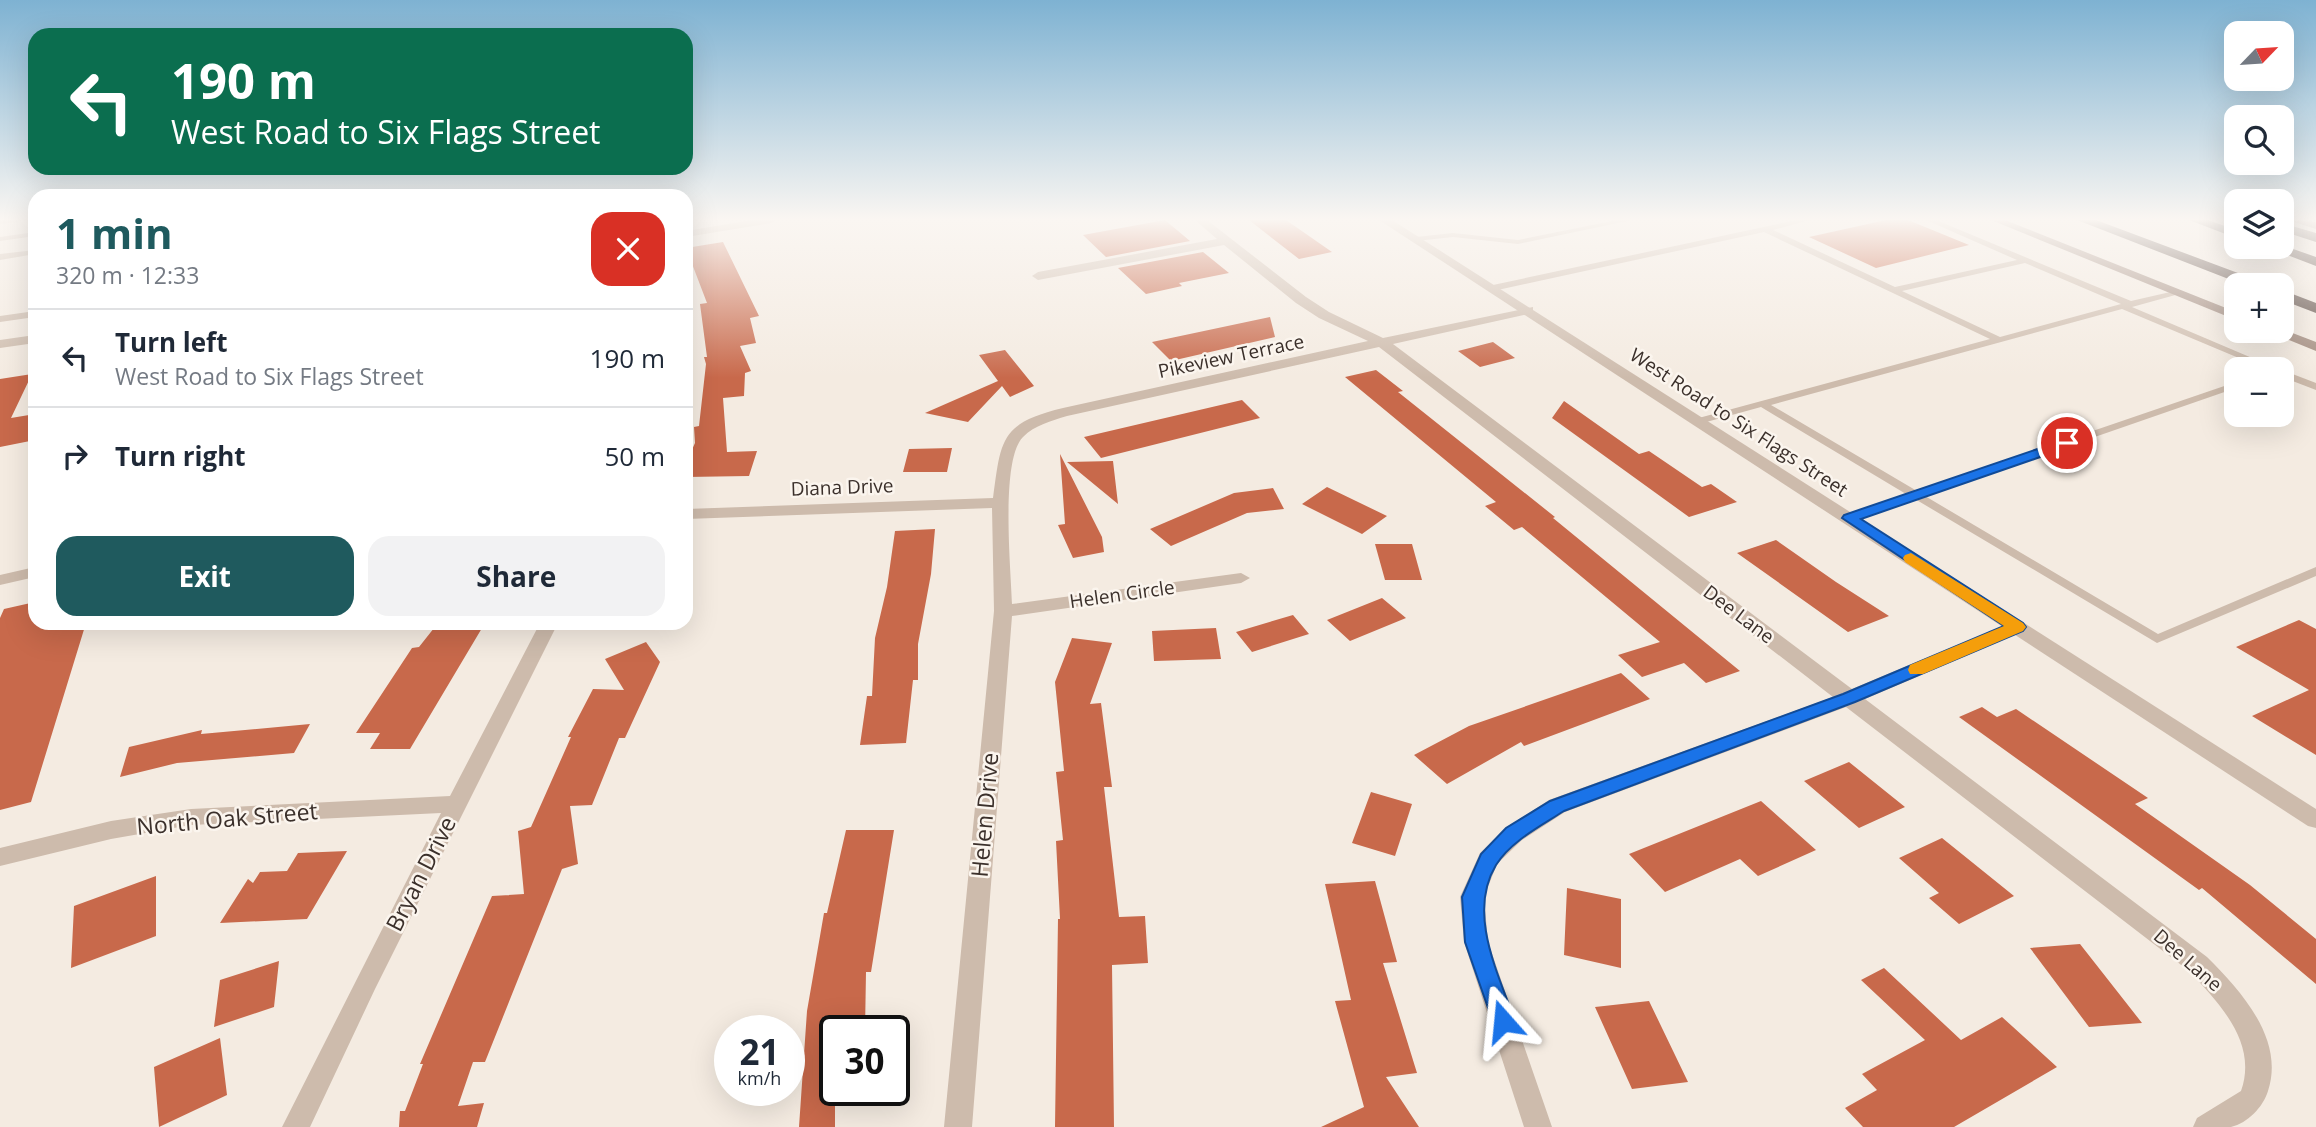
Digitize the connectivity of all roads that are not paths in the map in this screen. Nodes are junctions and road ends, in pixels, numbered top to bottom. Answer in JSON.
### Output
{"nodes":[{"id":1,"x":1056,"y":273,"type":"edge"},
{"id":2,"x":1266,"y":273,"type":"edge"},
{"id":3,"x":1469,"y":273,"type":"edge"},
{"id":4,"x":1564,"y":273,"type":"edge"},
{"id":5,"x":1857,"y":273,"type":"edge"},
{"id":6,"x":1971,"y":273,"type":"edge"},
{"id":7,"x":2054,"y":273,"type":"edge"},
{"id":8,"x":2127,"y":273,"type":"edge"},
{"id":9,"x":1038,"y":276,"type":"dead end"},
{"id":10,"x":1493,"y":288,"type":"junction"},
{"id":11,"x":1894,"y":290,"type":"junction"},
{"id":12,"x":2176,"y":292,"type":"junction"},
{"id":13,"x":2294,"y":300,"type":"edge"},
{"id":14,"x":2126,"y":305,"type":"junction"},
{"id":15,"x":2316,"y":308,"type":"edge"},
{"id":16,"x":1528,"y":310,"type":"junction"},
{"id":17,"x":2224,"y":311,"type":"edge"},
{"id":18,"x":28,"y":315,"type":"edge"},
{"id":19,"x":0,"y":319,"type":"edge"},
{"id":20,"x":2294,"y":339,"type":"edge"},
{"id":21,"x":28,"y":340,"type":"edge"},
{"id":22,"x":1999,"y":340,"type":"junction"},
{"id":23,"x":1383,"y":343,"type":"junction"},
{"id":24,"x":0,"y":344,"type":"edge"},
{"id":25,"x":2316,"y":347,"type":"edge"},
{"id":26,"x":2245,"y":357,"type":"edge"},
{"id":27,"x":2294,"y":378,"type":"edge"},
{"id":28,"x":2316,"y":387,"type":"edge"},
{"id":29,"x":2224,"y":389,"type":"edge"},
{"id":30,"x":1763,"y":404,"type":"junction"},
{"id":31,"x":1699,"y":421,"type":"junction"},
{"id":32,"x":1915,"y":496,"type":"junction"},
{"id":33,"x":1000,"y":503,"type":"junction"},
{"id":34,"x":693,"y":514,"type":"edge"},
{"id":35,"x":1849,"y":518,"type":"junction"},
{"id":36,"x":2316,"y":571,"type":"edge"},
{"id":37,"x":28,"y":574,"type":"edge"},
{"id":38,"x":1241,"y":578,"type":"dead end"},
{"id":39,"x":0,"y":580,"type":"edge"},
{"id":40,"x":1003,"y":611,"type":"junction"},
{"id":41,"x":2017,"y":627,"type":"junction"},
{"id":42,"x":545,"y":630,"type":"edge"},
{"id":43,"x":1849,"y":698,"type":"junction"},
{"id":44,"x":457,"y":804,"type":"junction"},
{"id":45,"x":2316,"y":820,"type":"edge"},
{"id":46,"x":0,"y":857,"type":"edge"},
{"id":47,"x":296,"y":1127,"type":"edge"},
{"id":48,"x":958,"y":1127,"type":"edge"},
{"id":49,"x":1538,"y":1127,"type":"edge"},
{"id":50,"x":2207,"y":1127,"type":"edge"}],
"edges":[{"from":1,"to":9,"type":"street"},
{"from":2,"to":23,"type":"street","name":"Dee Lane"},
{"from":3,"to":10,"type":"street","name":"West Road to Six Flags Street"},
{"from":4,"to":10,"type":"lane"},
{"from":5,"to":11,"type":"lane"},
{"from":6,"to":11,"type":"lane"},
{"from":7,"to":14,"type":"lane"},
{"from":8,"to":12,"type":"main road"},
{"from":10,"to":16,"type":"street","name":"West Road to Six Flags Street"},
{"from":11,"to":22,"type":"lane"},
{"from":12,"to":14,"type":"lane"},
{"from":12,"to":17,"type":"main road"},
{"from":13,"to":15,"type":"highway"},
{"from":14,"to":22,"type":"lane"},
{"from":14,"to":26,"type":"lane"},
{"from":16,"to":23,"type":"street","name":"Pikeview Terrace"},
{"from":16,"to":31,"type":"street","name":"West Road to Six Flags Street"},
{"from":18,"to":19,"type":"lane"},
{"from":20,"to":25,"type":"main road"},
{"from":21,"to":24,"type":"street"},
{"from":22,"to":30,"type":"lane"},
{"from":23,"to":33,"type":"street","name":"Pikeview Terrace"},
{"from":23,"to":43,"type":"street","name":"Dee Lane"},
{"from":27,"to":28,"type":"lane"},
{"from":29,"to":32,"type":"lane"},
{"from":30,"to":31,"type":"lane"},
{"from":30,"to":32,"type":"lane"},
{"from":31,"to":35,"type":"street","name":"West Road to Six Flags Street"},
{"from":32,"to":35,"type":"lane"},
{"from":32,"to":36,"type":"lane"},
{"from":33,"to":34,"type":"street","name":"Diana Drive"},
{"from":33,"to":40,"type":"street","name":"Helen Drive"},
{"from":35,"to":41,"type":"street","name":"West Road to Six Flags Street"},
{"from":37,"to":39,"type":"street"},
{"from":38,"to":40,"type":"street","name":"Helen Circle"},
{"from":40,"to":48,"type":"street","name":"Helen Drive"},
{"from":41,"to":43,"type":"street"},
{"from":41,"to":45,"type":"street","name":"West Road to Six Flags Street"},
{"from":42,"to":44,"type":"street","name":"Bryan Drive"},
{"from":43,"to":49,"type":"street"},
{"from":43,"to":50,"type":"street","name":"Dee Lane"},
{"from":44,"to":46,"type":"street","name":"North Oak Street"},
{"from":44,"to":47,"type":"street","name":"Bryan Drive"}]}
